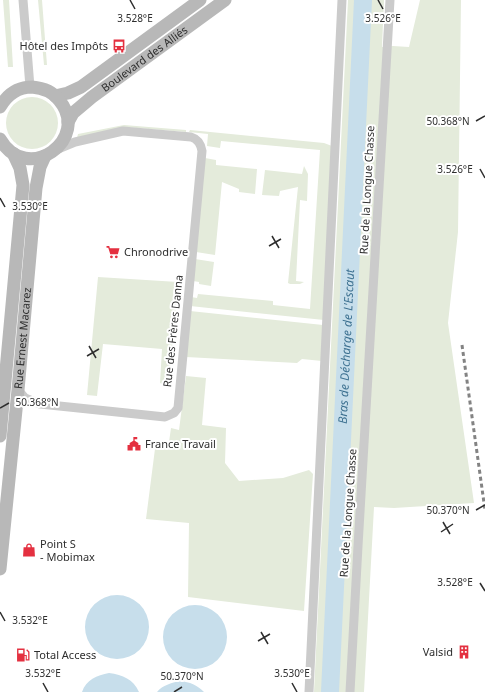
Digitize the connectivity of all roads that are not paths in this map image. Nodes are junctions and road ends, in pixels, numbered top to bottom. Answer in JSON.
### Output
{"nodes":[{"id":1,"x":23,"y":0,"type":"edge"},
{"id":2,"x":200,"y":0,"type":"edge"},
{"id":3,"x":225,"y":0,"type":"edge"},
{"id":4,"x":342,"y":0,"type":"edge"},
{"id":5,"x":390,"y":0,"type":"edge"},
{"id":6,"x":30,"y":87,"type":"junction"},
{"id":7,"x":55,"y":96,"type":"junction"},
{"id":8,"x":0,"y":107,"type":"edge"},
{"id":9,"x":68,"y":122,"type":"junction"},
{"id":10,"x":5,"y":146,"type":"edge"},
{"id":11,"x":50,"y":154,"type":"junction"},
{"id":12,"x":18,"y":390,"type":"junction"},
{"id":13,"x":0,"y":429,"type":"edge"},
{"id":14,"x":0,"y":569,"type":"edge"},
{"id":15,"x":309,"y":692,"type":"edge"},
{"id":16,"x":350,"y":692,"type":"edge"}],
"edges":[{"from":1,"to":6,"type":"street"},
{"from":2,"to":7,"type":"main road","name":"Boulevard des Alliés"},
{"from":3,"to":9,"type":"main road","name":"Boulevard des Alliés"},
{"from":4,"to":15,"type":"street"},
{"from":5,"to":16,"type":"street","name":"Rue de la Longue Chasse"},
{"from":6,"to":7,"type":"main road"},
{"from":6,"to":8,"type":"main road"},
{"from":7,"to":9,"type":"main road"},
{"from":9,"to":11,"type":"main road","name":"Rue Ernest Macarez"},
{"from":10,"to":11,"type":"main road"},
{"from":10,"to":13,"type":"main road","name":"Rue Ernest Macarez"},
{"from":11,"to":12,"type":"main road","name":"Rue Ernest Macarez"},
{"from":11,"to":12,"type":"street","name":"Rue des Frères Danna"},
{"from":12,"to":14,"type":"main road","name":"Rue Ernest Macarez"}]}
